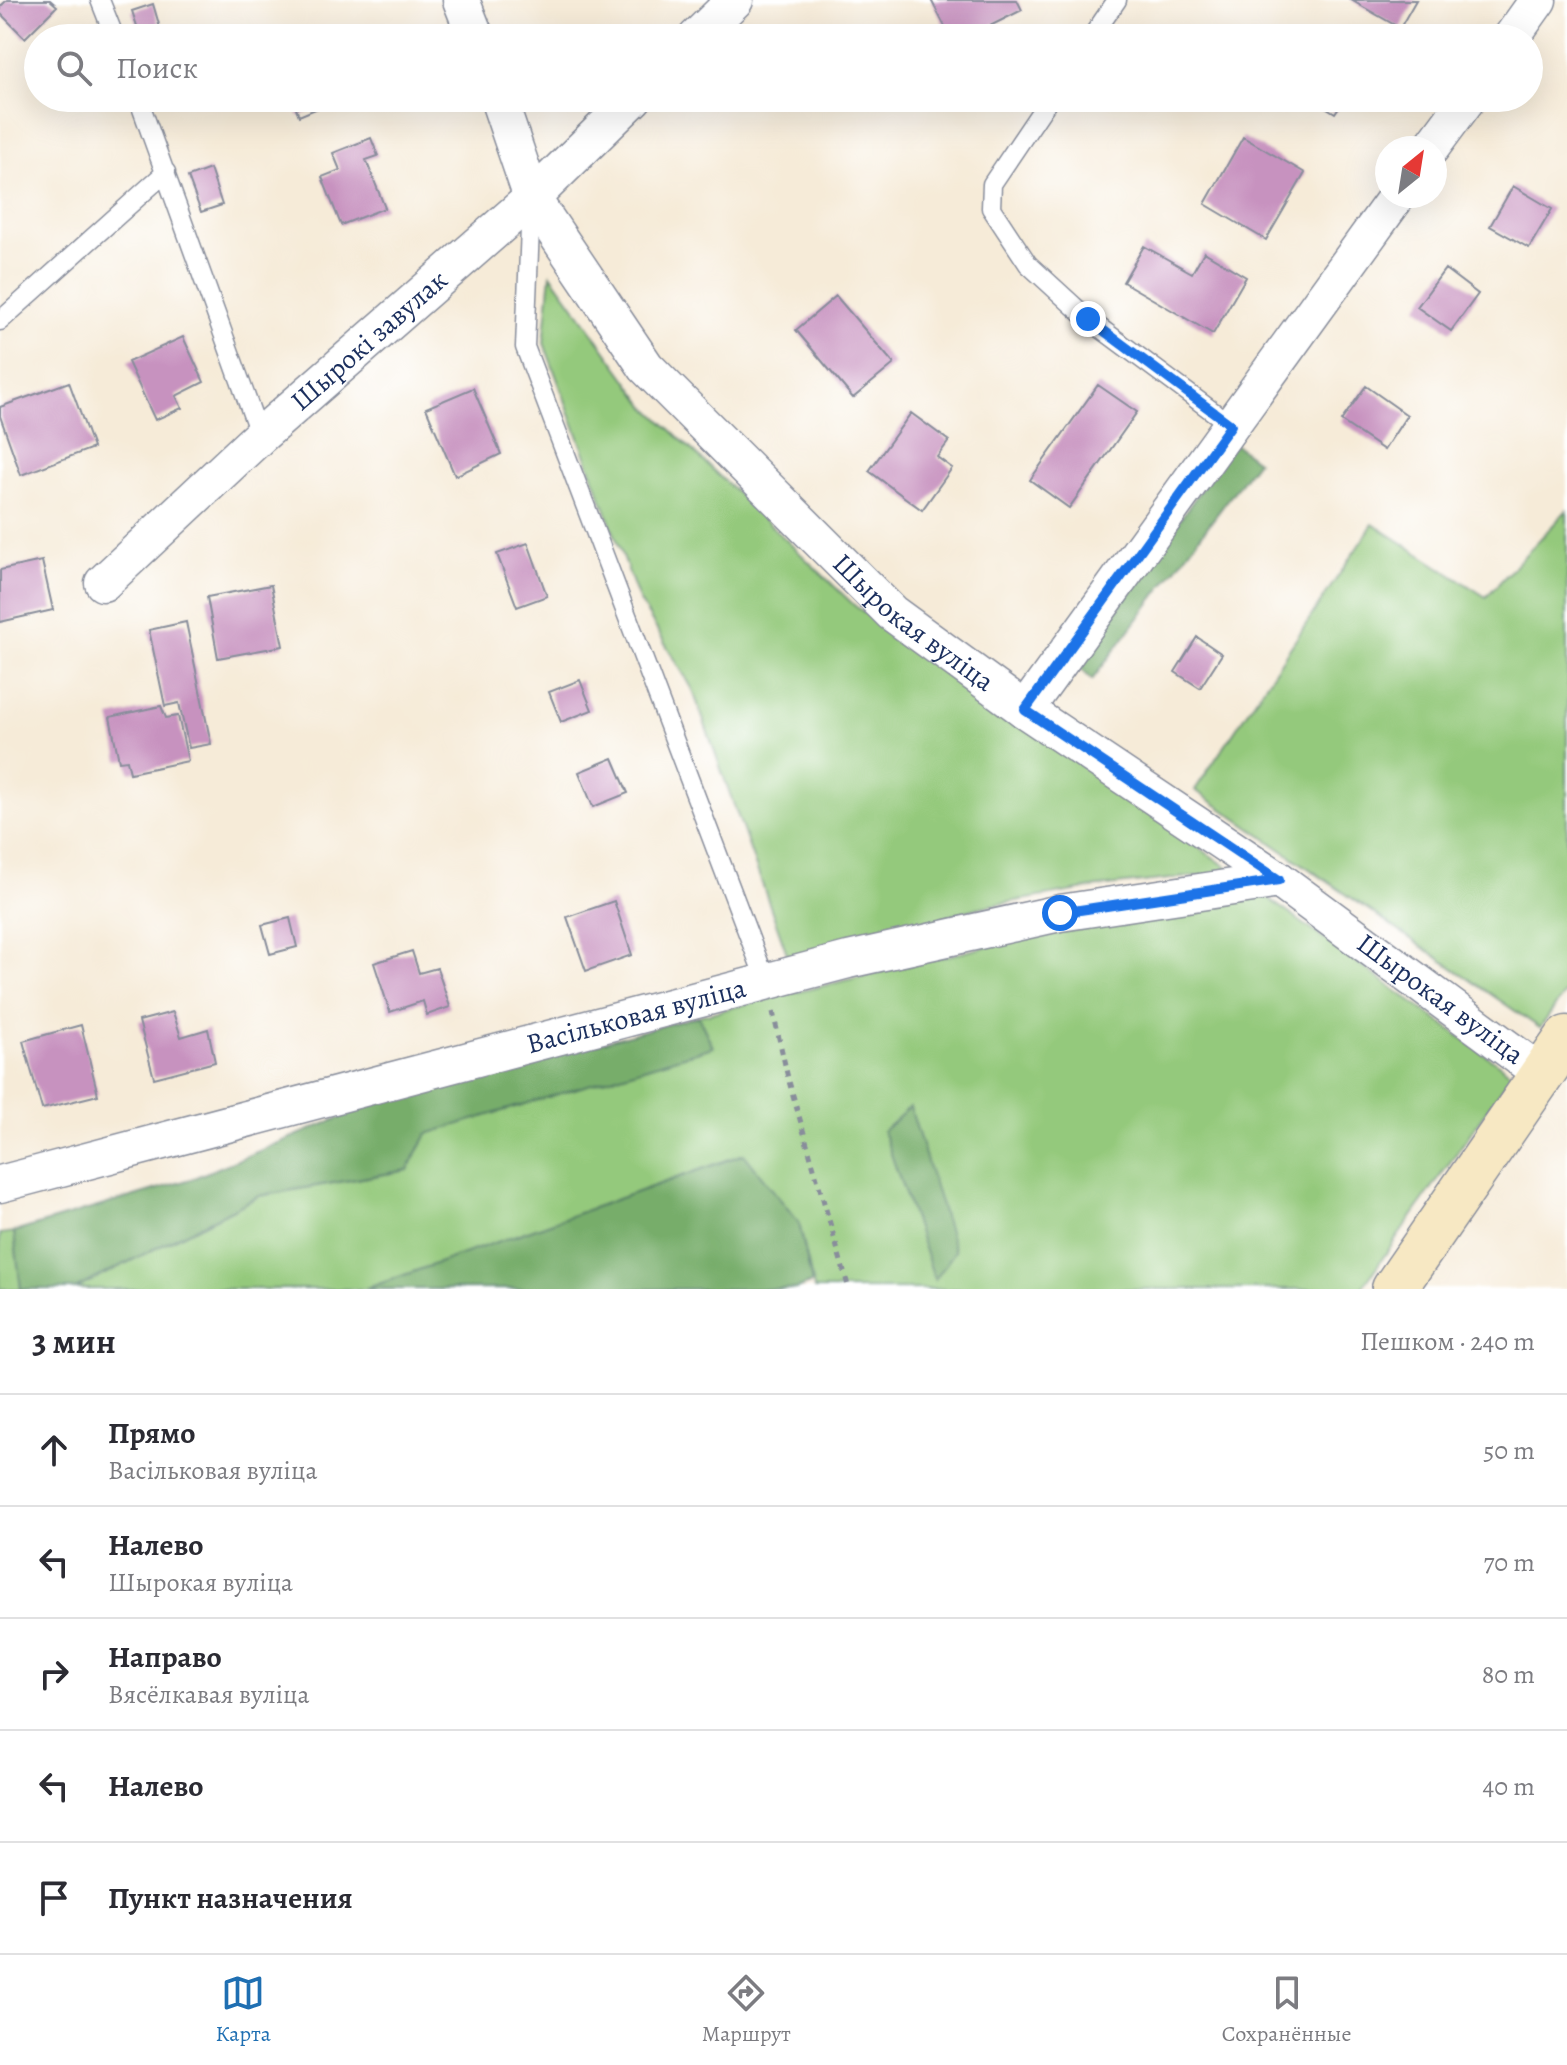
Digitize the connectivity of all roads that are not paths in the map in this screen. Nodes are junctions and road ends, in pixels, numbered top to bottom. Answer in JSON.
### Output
{"nodes":[{"id":1,"x":100,"y":0,"type":"edge"},
{"id":2,"x":461,"y":0,"type":"edge"},
{"id":3,"x":735,"y":0,"type":"edge"},
{"id":4,"x":1117,"y":0,"type":"edge"},
{"id":5,"x":1538,"y":0,"type":"edge"},
{"id":6,"x":109,"y":24,"type":"edge"},
{"id":7,"x":470,"y":24,"type":"edge"},
{"id":8,"x":710,"y":24,"type":"edge"},
{"id":9,"x":1101,"y":24,"type":"edge"},
{"id":10,"x":1521,"y":24,"type":"edge"},
{"id":11,"x":143,"y":112,"type":"edge"},
{"id":12,"x":503,"y":112,"type":"edge"},
{"id":13,"x":620,"y":112,"type":"edge"},
{"id":14,"x":1041,"y":112,"type":"edge"},
{"id":15,"x":1458,"y":112,"type":"edge"},
{"id":16,"x":1440,"y":136,"type":"edge"},
{"id":17,"x":166,"y":172,"type":"junction"},
{"id":18,"x":532,"y":198,"type":"junction"},
{"id":19,"x":1388,"y":208,"type":"edge"},
{"id":20,"x":0,"y":321,"type":"edge"},
{"id":21,"x":1231,"y":425,"type":"junction"},
{"id":22,"x":260,"y":436,"type":"junction"},
{"id":23,"x":103,"y":583,"type":"dead end"},
{"id":24,"x":1025,"y":710,"type":"junction"},
{"id":25,"x":1279,"y":880,"type":"junction"},
{"id":26,"x":766,"y":981,"type":"junction"},
{"id":27,"x":1567,"y":1038,"type":"edge"},
{"id":28,"x":1542,"y":1074,"type":"junction"},
{"id":29,"x":0,"y":1182,"type":"edge"},
{"id":30,"x":1394,"y":1289,"type":"edge"}],
"edges":[{"from":1,"to":6,"type":"lane"},
{"from":2,"to":7,"type":"street"},
{"from":3,"to":8,"type":"street"},
{"from":4,"to":9,"type":"lane"},
{"from":5,"to":10,"type":"street"},
{"from":11,"to":17,"type":"lane"},
{"from":12,"to":18,"type":"street","name":"Шырокая вуліца"},
{"from":13,"to":18,"type":"street","name":"Шырокі завулак"},
{"from":14,"to":21,"type":"lane"},
{"from":15,"to":16,"type":"street"},
{"from":17,"to":20,"type":"lane"},
{"from":17,"to":22,"type":"lane"},
{"from":18,"to":22,"type":"street","name":"Шырокі завулак"},
{"from":18,"to":24,"type":"street","name":"Шырокая вуліца"},
{"from":18,"to":26,"type":"lane"},
{"from":19,"to":21,"type":"street"},
{"from":21,"to":24,"type":"street"},
{"from":22,"to":23,"type":"street","name":"Шырокі завулак"},
{"from":24,"to":25,"type":"street","name":"Шырокая вуліца"},
{"from":25,"to":26,"type":"street","name":"Васільковая вуліца"},
{"from":25,"to":28,"type":"street","name":"Шырокая вуліца"},
{"from":26,"to":29,"type":"street","name":"Васільковая вуліца"},
{"from":27,"to":28,"type":"street"},
{"from":28,"to":30,"type":"street"}]}
